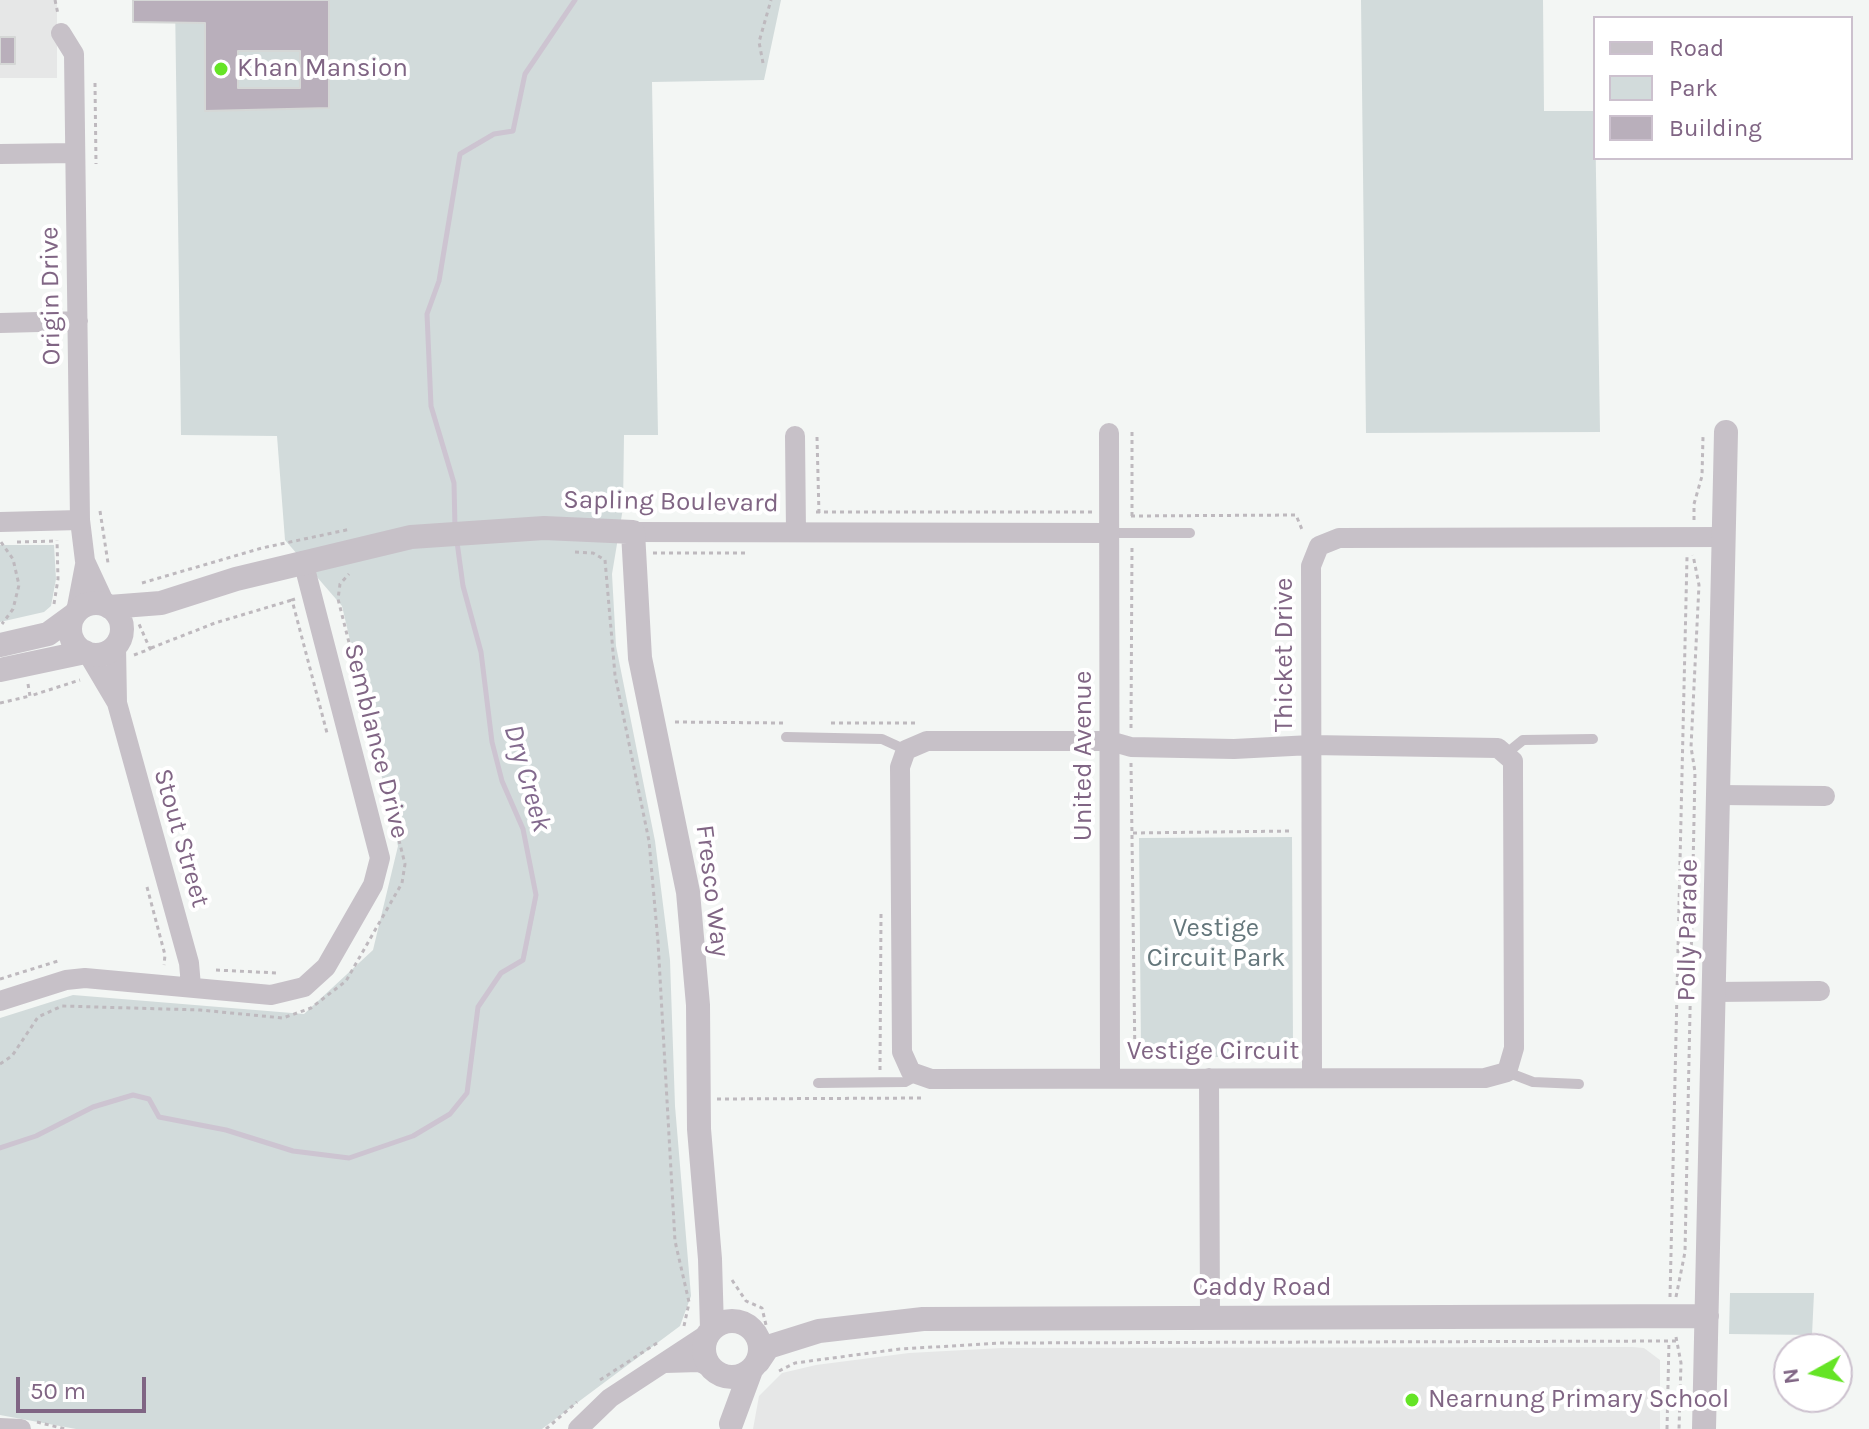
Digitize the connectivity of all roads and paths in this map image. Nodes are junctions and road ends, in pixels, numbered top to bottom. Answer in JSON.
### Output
{"nodes":[{"id":1,"x":771,"y":0,"type":"edge"},
{"id":2,"x":61,"y":33,"type":"dead end"},
{"id":3,"x":763,"y":63,"type":"dead end"},
{"id":4,"x":95,"y":83,"type":"dead end"},
{"id":5,"x":75,"y":153,"type":"junction"},
{"id":6,"x":0,"y":154,"type":"edge"},
{"id":7,"x":96,"y":176,"type":"dead end"},
{"id":8,"x":78,"y":321,"type":"junction"},
{"id":9,"x":0,"y":323,"type":"edge"},
{"id":10,"x":1109,"y":433,"type":"dead end"},
{"id":11,"x":1715,"y":435,"type":"joint"},
{"id":12,"x":795,"y":436,"type":"dead end"},
{"id":13,"x":817,"y":437,"type":"dead end"},
{"id":14,"x":99,"y":501,"type":"dead end"},
{"id":15,"x":819,"y":512,"type":"junction"},
{"id":16,"x":1104,"y":519,"type":"junction"},
{"id":17,"x":80,"y":520,"type":"junction"},
{"id":18,"x":0,"y":522,"type":"edge"},
{"id":19,"x":796,"y":522,"type":"junction"},
{"id":20,"x":358,"y":528,"type":"dead end"},
{"id":21,"x":633,"y":532,"type":"junction"},
{"id":22,"x":1303,"y":532,"type":"dead end"},
{"id":23,"x":1190,"y":533,"type":"dead end"},
{"id":24,"x":1691,"y":537,"type":"junction"},
{"id":25,"x":1725,"y":537,"type":"junction"},
{"id":26,"x":57,"y":541,"type":"dead end"},
{"id":27,"x":0,"y":542,"type":"edge"},
{"id":28,"x":593,"y":542,"type":"junction"},
{"id":29,"x":85,"y":561,"type":"junction"},
{"id":30,"x":303,"y":561,"type":"junction"},
{"id":31,"x":354,"y":570,"type":"dead end"},
{"id":32,"x":109,"y":571,"type":"dead end"},
{"id":33,"x":140,"y":584,"type":"dead end"},
{"id":34,"x":340,"y":588,"type":"junction"},
{"id":35,"x":302,"y":597,"type":"junction"},
{"id":36,"x":161,"y":603,"type":"junction"},
{"id":37,"x":107,"y":606,"type":"junction"},
{"id":38,"x":75,"y":613,"type":"junction"},
{"id":39,"x":1,"y":635,"type":"edge"},
{"id":40,"x":118,"y":643,"type":"junction"},
{"id":41,"x":150,"y":649,"type":"dead end"},
{"id":42,"x":86,"y":653,"type":"junction"},
{"id":43,"x":0,"y":670,"type":"edge"},
{"id":44,"x":30,"y":696,"type":"dead end"},
{"id":45,"x":0,"y":703,"type":"edge"},
{"id":46,"x":117,"y":703,"type":"junction"},
{"id":47,"x":792,"y":723,"type":"dead end"},
{"id":48,"x":822,"y":723,"type":"dead end"},
{"id":49,"x":926,"y":723,"type":"dead end"},
{"id":50,"x":1131,"y":723,"type":"dead end"},
{"id":51,"x":655,"y":728,"type":"junction"},
{"id":52,"x":1110,"y":732,"type":"junction"},
{"id":53,"x":786,"y":737,"type":"dead end"},
{"id":54,"x":328,"y":739,"type":"dead end"},
{"id":55,"x":1593,"y":739,"type":"dead end"},
{"id":56,"x":1311,"y":745,"type":"junction"},
{"id":57,"x":906,"y":750,"type":"junction"},
{"id":58,"x":1507,"y":753,"type":"junction"},
{"id":59,"x":1719,"y":795,"type":"junction"},
{"id":60,"x":1825,"y":796,"type":"dead end"},
{"id":61,"x":1296,"y":831,"type":"dead end"},
{"id":62,"x":1133,"y":833,"type":"dead end"},
{"id":63,"x":881,"y":902,"type":"dead end"},
{"id":64,"x":65,"y":960,"type":"dead end"},
{"id":65,"x":164,"y":965,"type":"dead end"},
{"id":66,"x":286,"y":973,"type":"dead end"},
{"id":67,"x":190,"y":976,"type":"junction"},
{"id":68,"x":0,"y":979,"type":"edge"},
{"id":69,"x":1820,"y":991,"type":"dead end"},
{"id":70,"x":1714,"y":992,"type":"junction"},
{"id":71,"x":0,"y":1001,"type":"edge"},
{"id":72,"x":0,"y":1064,"type":"edge"},
{"id":73,"x":1507,"y":1072,"type":"junction"},
{"id":74,"x":918,"y":1075,"type":"junction"},
{"id":75,"x":1110,"y":1078,"type":"junction"},
{"id":76,"x":1209,"y":1078,"type":"junction"},
{"id":77,"x":1312,"y":1078,"type":"junction"},
{"id":78,"x":818,"y":1083,"type":"dead end"},
{"id":79,"x":880,"y":1083,"type":"junction"},
{"id":80,"x":1579,"y":1084,"type":"dead end"},
{"id":81,"x":927,"y":1098,"type":"dead end"},
{"id":82,"x":666,"y":1099,"type":"junction"},
{"id":83,"x":699,"y":1099,"type":"junction"},
{"id":84,"x":718,"y":1299,"type":"junction"},
{"id":85,"x":1210,"y":1316,"type":"junction"},
{"id":86,"x":1673,"y":1316,"type":"junction"},
{"id":87,"x":1707,"y":1316,"type":"junction"},
{"id":88,"x":752,"y":1319,"type":"junction"},
{"id":89,"x":710,"y":1331,"type":"junction"},
{"id":90,"x":819,"y":1331,"type":"junction"},
{"id":91,"x":1676,"y":1341,"type":"junction"},
{"id":92,"x":1669,"y":1342,"type":"junction"},
{"id":93,"x":665,"y":1363,"type":"junction"},
{"id":94,"x":712,"y":1369,"type":"junction"},
{"id":95,"x":760,"y":1369,"type":"junction"},
{"id":96,"x":731,"y":1426,"type":"edge"},
{"id":97,"x":0,"y":1428,"type":"edge"},
{"id":98,"x":21,"y":1429,"type":"edge"},
{"id":99,"x":578,"y":1429,"type":"edge"},
{"id":100,"x":1667,"y":1429,"type":"edge"},
{"id":101,"x":1679,"y":1429,"type":"edge"},
{"id":102,"x":1704,"y":1429,"type":"edge"}],
"edges":[{"from":1,"to":3,"type":"path"},
{"from":2,"to":5,"type":"street","name":"Origin Drive"},
{"from":4,"to":7,"type":"path"},
{"from":5,"to":6,"type":"street"},
{"from":5,"to":8,"type":"street","name":"Origin Drive"},
{"from":8,"to":9,"type":"street"},
{"from":8,"to":17,"type":"street","name":"Origin Drive"},
{"from":10,"to":16,"type":"street","name":"United Avenue"},
{"from":11,"to":24,"type":"path"},
{"from":11,"to":25,"type":"street","name":"Polly Parade"},
{"from":12,"to":19,"type":"street"},
{"from":13,"to":15,"type":"path"},
{"from":14,"to":32,"type":"path"},
{"from":15,"to":16,"type":"path"},
{"from":15,"to":19,"type":"path"},
{"from":16,"to":19,"type":"street","name":"Sapling Boulevard"},
{"from":16,"to":22,"type":"path"},
{"from":16,"to":23,"type":"lane","name":"Sapling Boulevard"},
{"from":16,"to":52,"type":"street","name":"United Avenue"},
{"from":17,"to":18,"type":"street"},
{"from":17,"to":29,"type":"street","name":"Origin Drive"},
{"from":19,"to":21,"type":"street","name":"Sapling Boulevard"},
{"from":20,"to":33,"type":"path"},
{"from":21,"to":28,"type":"street","name":"Sapling Boulevard"},
{"from":21,"to":51,"type":"street","name":"Fresco Way"},
{"from":24,"to":25,"type":"street","name":"Thicket Drive"},
{"from":24,"to":56,"type":"street","name":"Thicket Drive"},
{"from":24,"to":86,"type":"path"},
{"from":24,"to":86,"type":"path"},
{"from":25,"to":59,"type":"street","name":"Polly Parade"},
{"from":26,"to":27,"type":"path"},
{"from":27,"to":39,"type":"path"},
{"from":28,"to":30,"type":"street","name":"Sapling Boulevard"},
{"from":28,"to":82,"type":"path"},
{"from":29,"to":37,"type":"street","name":"Origin Drive"},
{"from":29,"to":38,"type":"street","name":"Origin Drive"},
{"from":30,"to":35,"type":"street","name":"Semblance Drive"},
{"from":30,"to":36,"type":"street","name":"Sapling Boulevard"},
{"from":31,"to":34,"type":"path"},
{"from":34,"to":35,"type":"path"},
{"from":34,"to":72,"type":"path"},
{"from":35,"to":41,"type":"path"},
{"from":35,"to":54,"type":"path"},
{"from":35,"to":67,"type":"street","name":"Semblance Drive"},
{"from":36,"to":37,"type":"street","name":"Sapling Boulevard"},
{"from":36,"to":40,"type":"street","name":"Sapling Boulevard"},
{"from":37,"to":38,"type":"street"},
{"from":37,"to":40,"type":"street"},
{"from":38,"to":39,"type":"street"},
{"from":38,"to":42,"type":"street"},
{"from":40,"to":42,"type":"street"},
{"from":40,"to":46,"type":"street","name":"Stout Street"},
{"from":42,"to":43,"type":"street"},
{"from":42,"to":46,"type":"street","name":"Stout Street"},
{"from":44,"to":45,"type":"path"},
{"from":46,"to":67,"type":"street","name":"Stout Street"},
{"from":47,"to":51,"type":"path"},
{"from":48,"to":49,"type":"path"},
{"from":50,"to":52,"type":"path"},
{"from":51,"to":83,"type":"street","name":"Fresco Way"},
{"from":52,"to":56,"type":"street"},
{"from":52,"to":57,"type":"street"},
{"from":52,"to":75,"type":"street","name":"United Avenue"},
{"from":53,"to":57,"type":"lane"},
{"from":55,"to":58,"type":"lane"},
{"from":56,"to":58,"type":"street"},
{"from":56,"to":77,"type":"street","name":"Thicket Drive"},
{"from":57,"to":74,"type":"street"},
{"from":58,"to":73,"type":"street"},
{"from":59,"to":60,"type":"street"},
{"from":59,"to":70,"type":"street","name":"Polly Parade"},
{"from":61,"to":62,"type":"path"},
{"from":63,"to":79,"type":"path"},
{"from":64,"to":68,"type":"path"},
{"from":65,"to":67,"type":"path"},
{"from":66,"to":67,"type":"path"},
{"from":67,"to":71,"type":"street","name":"Semblance Drive"},
{"from":69,"to":70,"type":"street"},
{"from":70,"to":87,"type":"street","name":"Polly Parade"},
{"from":73,"to":77,"type":"street","name":"Vestige Circuit"},
{"from":73,"to":80,"type":"lane","name":"Vestige Circuit"},
{"from":74,"to":75,"type":"street","name":"Vestige Circuit"},
{"from":74,"to":79,"type":"lane","name":"Vestige Circuit"},
{"from":75,"to":76,"type":"street","name":"Vestige Circuit"},
{"from":76,"to":77,"type":"street","name":"Vestige Circuit"},
{"from":76,"to":85,"type":"street"},
{"from":78,"to":79,"type":"lane","name":"Vestige Circuit"},
{"from":81,"to":83,"type":"path"},
{"from":82,"to":83,"type":"path"},
{"from":82,"to":84,"type":"path"},
{"from":83,"to":84,"type":"street","name":"Fresco Way"},
{"from":84,"to":88,"type":"street","name":"Fresco Way"},
{"from":84,"to":88,"type":"path"},
{"from":84,"to":89,"type":"street","name":"Fresco Way"},
{"from":85,"to":86,"type":"street","name":"Caddy Road"},
{"from":85,"to":90,"type":"street","name":"Caddy Road"},
{"from":86,"to":87,"type":"street","name":"Caddy Road"},
{"from":86,"to":91,"type":"path"},
{"from":86,"to":92,"type":"path"},
{"from":87,"to":102,"type":"street","name":"Polly Parade"},
{"from":88,"to":89,"type":"street"},
{"from":88,"to":90,"type":"street","name":"Caddy Road"},
{"from":88,"to":95,"type":"street"},
{"from":89,"to":93,"type":"street"},
{"from":89,"to":94,"type":"street"},
{"from":90,"to":95,"type":"street","name":"Caddy Road"},
{"from":91,"to":92,"type":"path"},
{"from":91,"to":101,"type":"path"},
{"from":92,"to":95,"type":"path"},
{"from":92,"to":100,"type":"path"},
{"from":93,"to":94,"type":"street"},
{"from":93,"to":99,"type":"street"},
{"from":94,"to":95,"type":"street"},
{"from":94,"to":96,"type":"street"},
{"from":95,"to":96,"type":"street"},
{"from":97,"to":98,"type":"street"}]}
